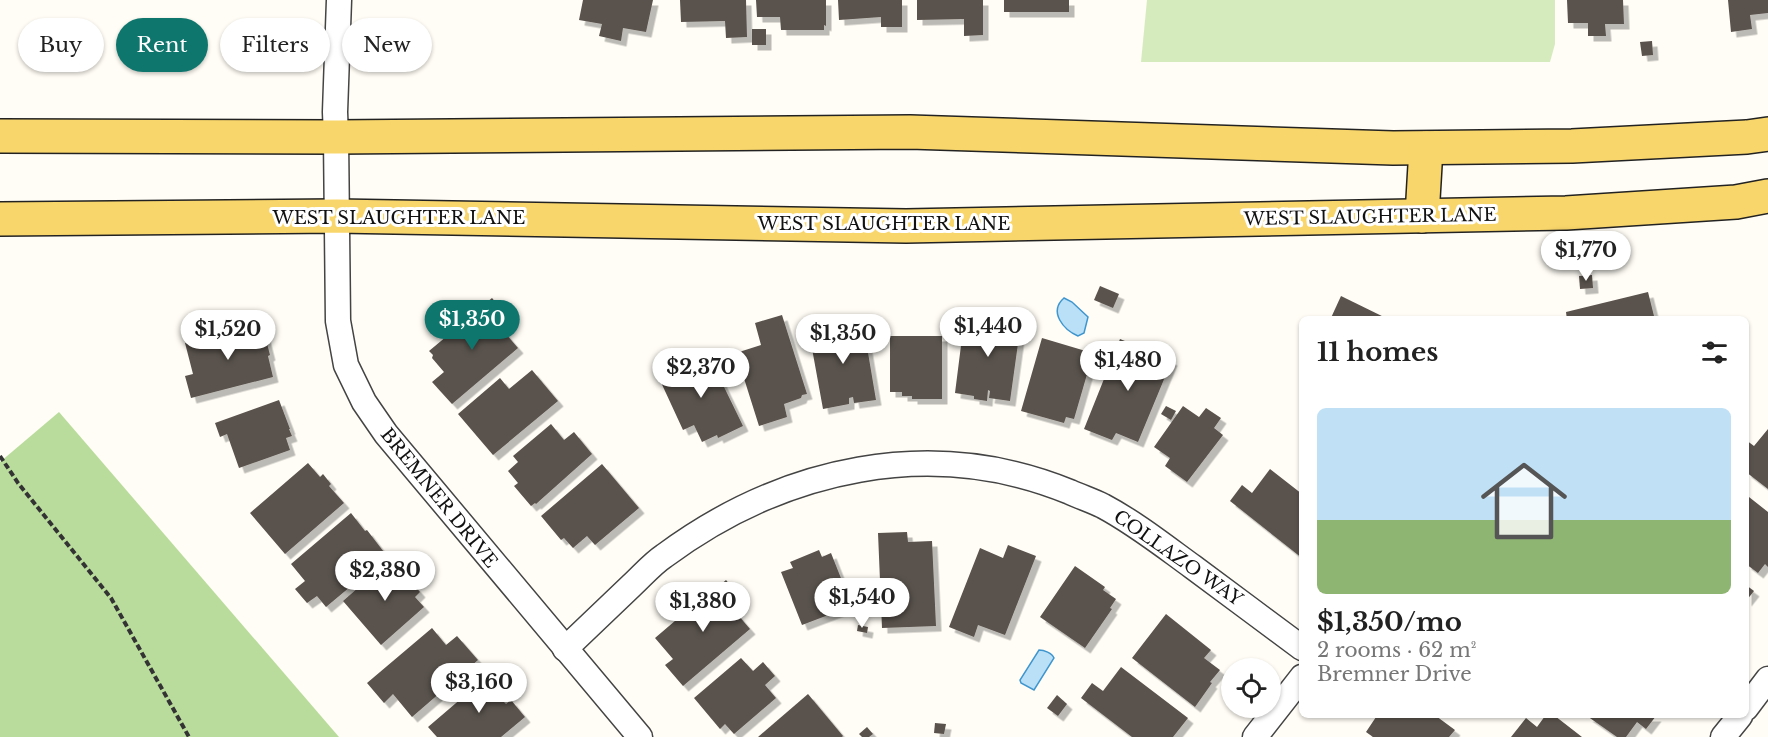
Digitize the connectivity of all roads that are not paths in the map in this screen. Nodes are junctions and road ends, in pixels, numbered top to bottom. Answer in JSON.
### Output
{"nodes":[{"id":1,"x":339,"y":0,"type":"edge"},
{"id":2,"x":1768,"y":134,"type":"edge"},
{"id":3,"x":0,"y":136,"type":"edge"},
{"id":4,"x":336,"y":137,"type":"junction"},
{"id":5,"x":1426,"y":147,"type":"junction"},
{"id":6,"x":1768,"y":196,"type":"edge"},
{"id":7,"x":337,"y":216,"type":"junction"},
{"id":8,"x":1422,"y":216,"type":"junction"},
{"id":9,"x":0,"y":219,"type":"edge"},
{"id":10,"x":1299,"y":646,"type":"edge"},
{"id":11,"x":565,"y":649,"type":"junction"},
{"id":12,"x":1768,"y":679,"type":"edge"},
{"id":13,"x":1299,"y":681,"type":"edge"},
{"id":14,"x":1749,"y":704,"type":"edge"},
{"id":15,"x":1738,"y":718,"type":"edge"},
{"id":16,"x":640,"y":737,"type":"edge"},
{"id":17,"x":1255,"y":737,"type":"edge"},
{"id":18,"x":1724,"y":737,"type":"edge"}],
"edges":[{"from":1,"to":4,"type":"street","name":"BREMNER DRIVE"},
{"from":2,"to":5,"type":"main road"},
{"from":3,"to":4,"type":"main road"},
{"from":4,"to":5,"type":"main road"},
{"from":4,"to":7,"type":"street","name":"BREMNER DRIVE"},
{"from":5,"to":8,"type":"main road"},
{"from":6,"to":8,"type":"main road","name":"WEST SLAUGHTER LANE"},
{"from":7,"to":8,"type":"main road","name":"WEST SLAUGHTER LANE"},
{"from":7,"to":9,"type":"main road","name":"WEST SLAUGHTER LANE"},
{"from":7,"to":11,"type":"street","name":"BREMNER DRIVE"},
{"from":10,"to":11,"type":"street","name":"COLLAZO WAY"},
{"from":11,"to":16,"type":"street","name":"BREMNER DRIVE"},
{"from":12,"to":14,"type":"street"},
{"from":13,"to":17,"type":"street"},
{"from":15,"to":18,"type":"street"}]}
